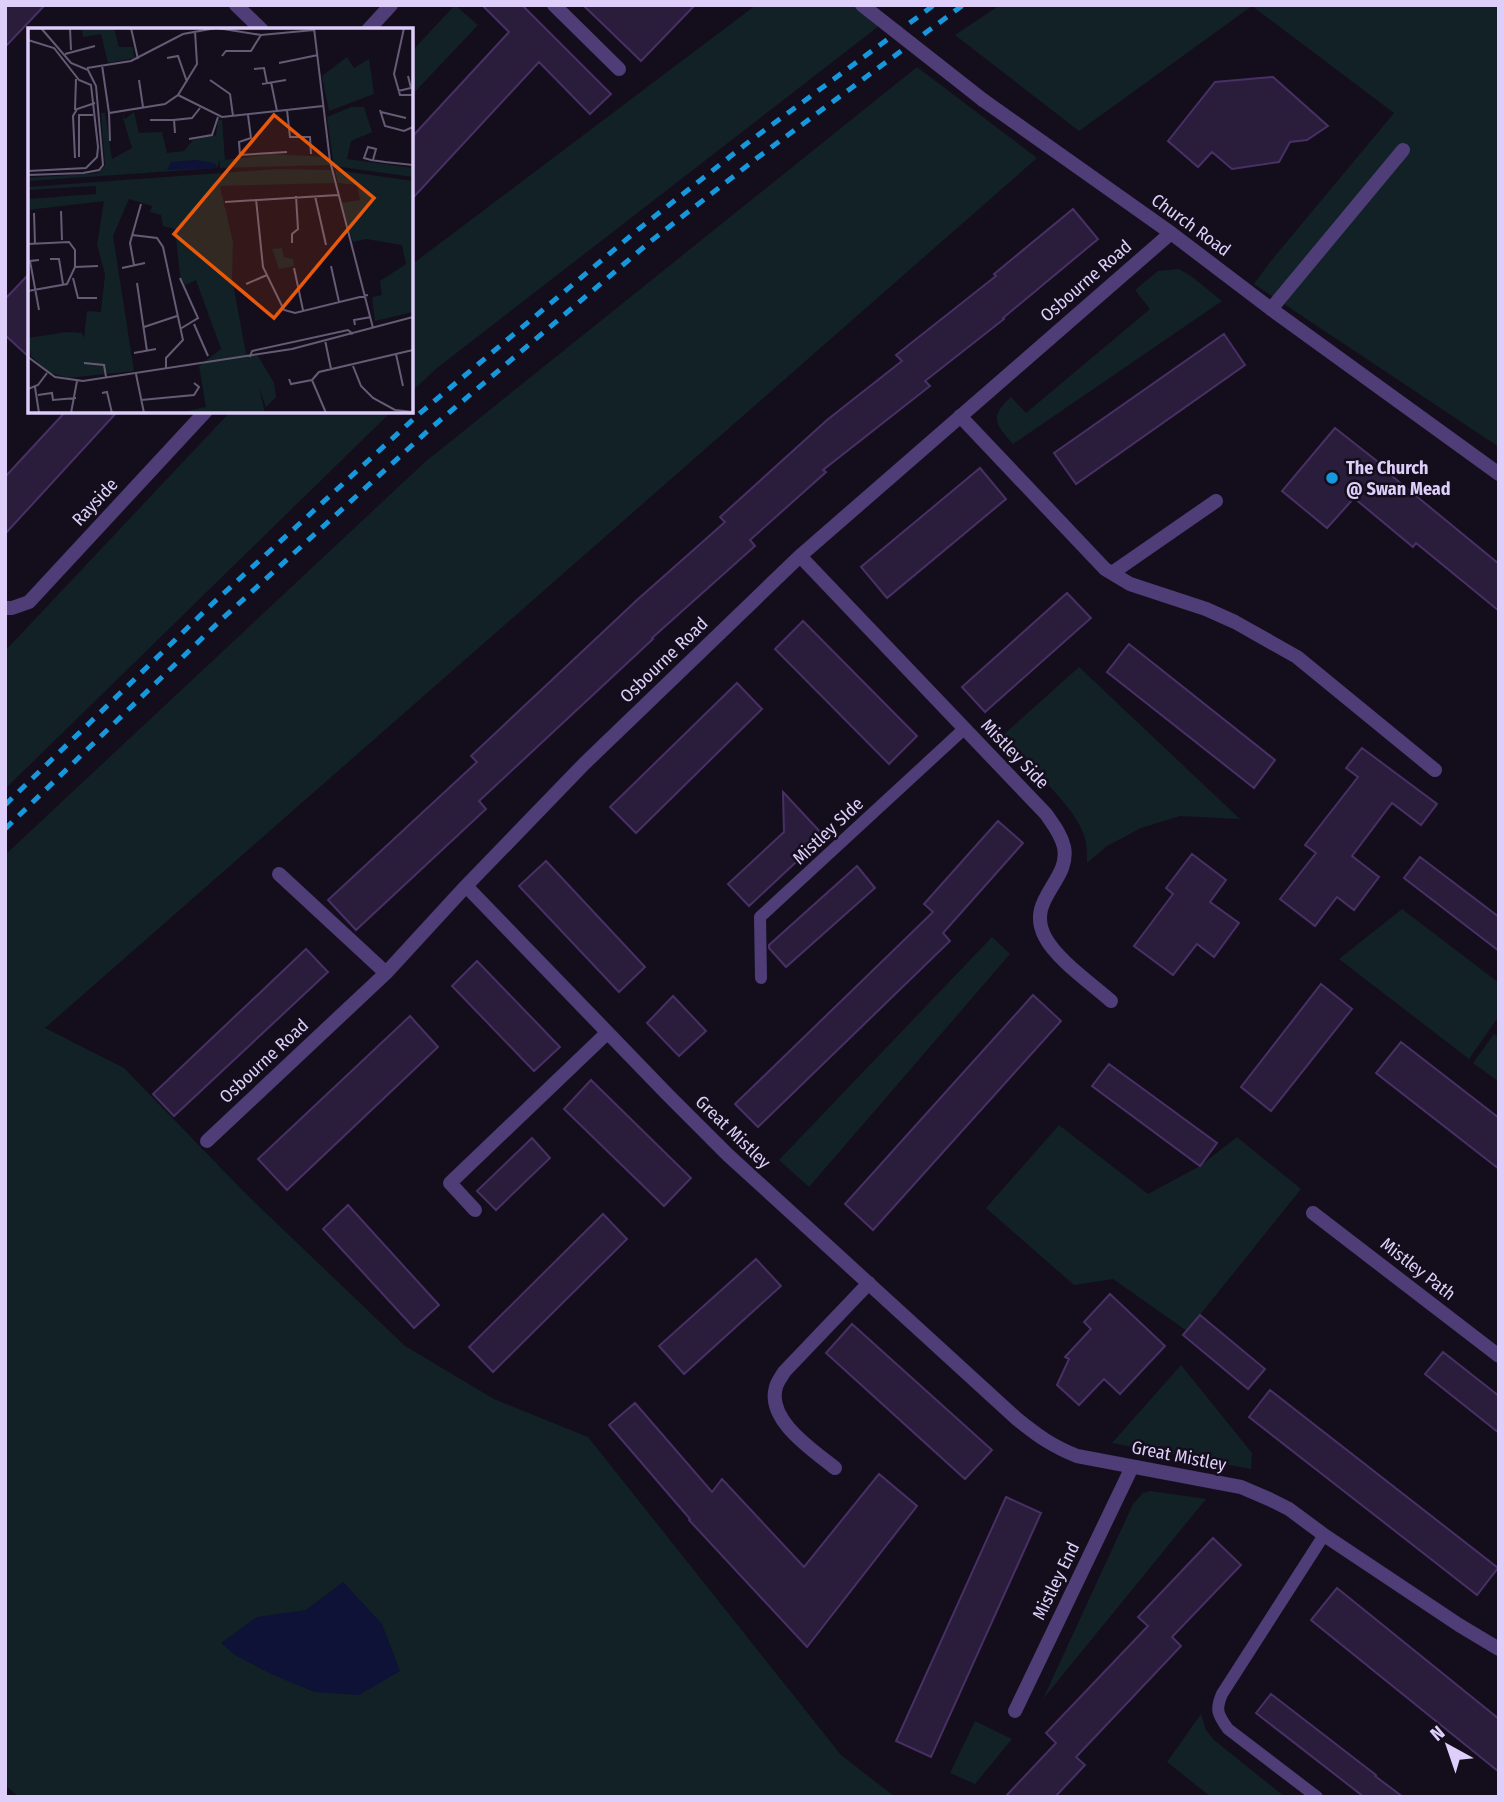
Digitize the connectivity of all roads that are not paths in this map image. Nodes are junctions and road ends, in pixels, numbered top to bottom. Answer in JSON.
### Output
{"nodes":[{"id":1,"x":236,"y":5,"type":"edge"},
{"id":2,"x":391,"y":5,"type":"edge"},
{"id":3,"x":554,"y":5,"type":"edge"},
{"id":4,"x":862,"y":5,"type":"edge"},
{"id":5,"x":260,"y":28,"type":"edge"},
{"id":6,"x":370,"y":28,"type":"edge"},
{"id":7,"x":619,"y":69,"type":"dead end"},
{"id":8,"x":1403,"y":150,"type":"dead end"},
{"id":9,"x":1171,"y":233,"type":"junction"},
{"id":10,"x":1272,"y":309,"type":"junction"},
{"id":11,"x":204,"y":413,"type":"edge"},
{"id":12,"x":960,"y":416,"type":"junction"},
{"id":13,"x":1499,"y":474,"type":"edge"},
{"id":14,"x":1216,"y":501,"type":"dead end"},
{"id":15,"x":800,"y":556,"type":"junction"},
{"id":16,"x":1112,"y":573,"type":"junction"},
{"id":17,"x":5,"y":608,"type":"edge"},
{"id":18,"x":964,"y":729,"type":"junction"},
{"id":19,"x":1435,"y":770,"type":"dead end"},
{"id":20,"x":279,"y":874,"type":"dead end"},
{"id":21,"x":466,"y":887,"type":"junction"},
{"id":22,"x":386,"y":973,"type":"junction"},
{"id":23,"x":761,"y":978,"type":"dead end"},
{"id":24,"x":1111,"y":1001,"type":"dead end"},
{"id":25,"x":607,"y":1033,"type":"junction"},
{"id":26,"x":207,"y":1141,"type":"dead end"},
{"id":27,"x":475,"y":1210,"type":"dead end"},
{"id":28,"x":1313,"y":1213,"type":"dead end"},
{"id":29,"x":869,"y":1283,"type":"junction"},
{"id":30,"x":1499,"y":1356,"type":"edge"},
{"id":31,"x":1132,"y":1467,"type":"junction"},
{"id":32,"x":835,"y":1468,"type":"dead end"},
{"id":33,"x":1324,"y":1535,"type":"junction"},
{"id":34,"x":1499,"y":1648,"type":"edge"},
{"id":35,"x":1015,"y":1711,"type":"dead end"},
{"id":36,"x":1317,"y":1797,"type":"edge"}],
"edges":[{"from":1,"to":5,"type":"street"},
{"from":2,"to":6,"type":"street"},
{"from":3,"to":7,"type":"street"},
{"from":4,"to":9,"type":"street","name":"Church Road","bridge":true},
{"from":8,"to":10,"type":"street"},
{"from":9,"to":10,"type":"street","name":"Church Road"},
{"from":9,"to":12,"type":"street","name":"Osbourne Road"},
{"from":10,"to":13,"type":"street","name":"Church Road"},
{"from":11,"to":17,"type":"street","name":"Rayside"},
{"from":12,"to":15,"type":"street","name":"Osbourne Road"},
{"from":12,"to":16,"type":"street"},
{"from":14,"to":16,"type":"street"},
{"from":15,"to":18,"type":"street","name":"Mistley Side"},
{"from":15,"to":21,"type":"street","name":"Osbourne Road"},
{"from":16,"to":19,"type":"street"},
{"from":18,"to":23,"type":"lane","name":"Mistley SIde"},
{"from":18,"to":24,"type":"street","name":"Mistley Side"},
{"from":20,"to":22,"type":"street"},
{"from":21,"to":22,"type":"street","name":"Osbourne Road"},
{"from":21,"to":25,"type":"street","name":"Great Mistley"},
{"from":22,"to":26,"type":"street","name":"Osbourne Road"},
{"from":25,"to":27,"type":"street"},
{"from":25,"to":29,"type":"street","name":"Great Mistley"},
{"from":28,"to":30,"type":"street","name":"Mistley Path"},
{"from":29,"to":31,"type":"street","name":"Great Mistley"},
{"from":29,"to":32,"type":"street"},
{"from":31,"to":33,"type":"street","name":"Great Mistley"},
{"from":31,"to":35,"type":"street","name":"Mistley End"},
{"from":33,"to":34,"type":"street","name":"Great Mistley"},
{"from":33,"to":36,"type":"lane"}]}
